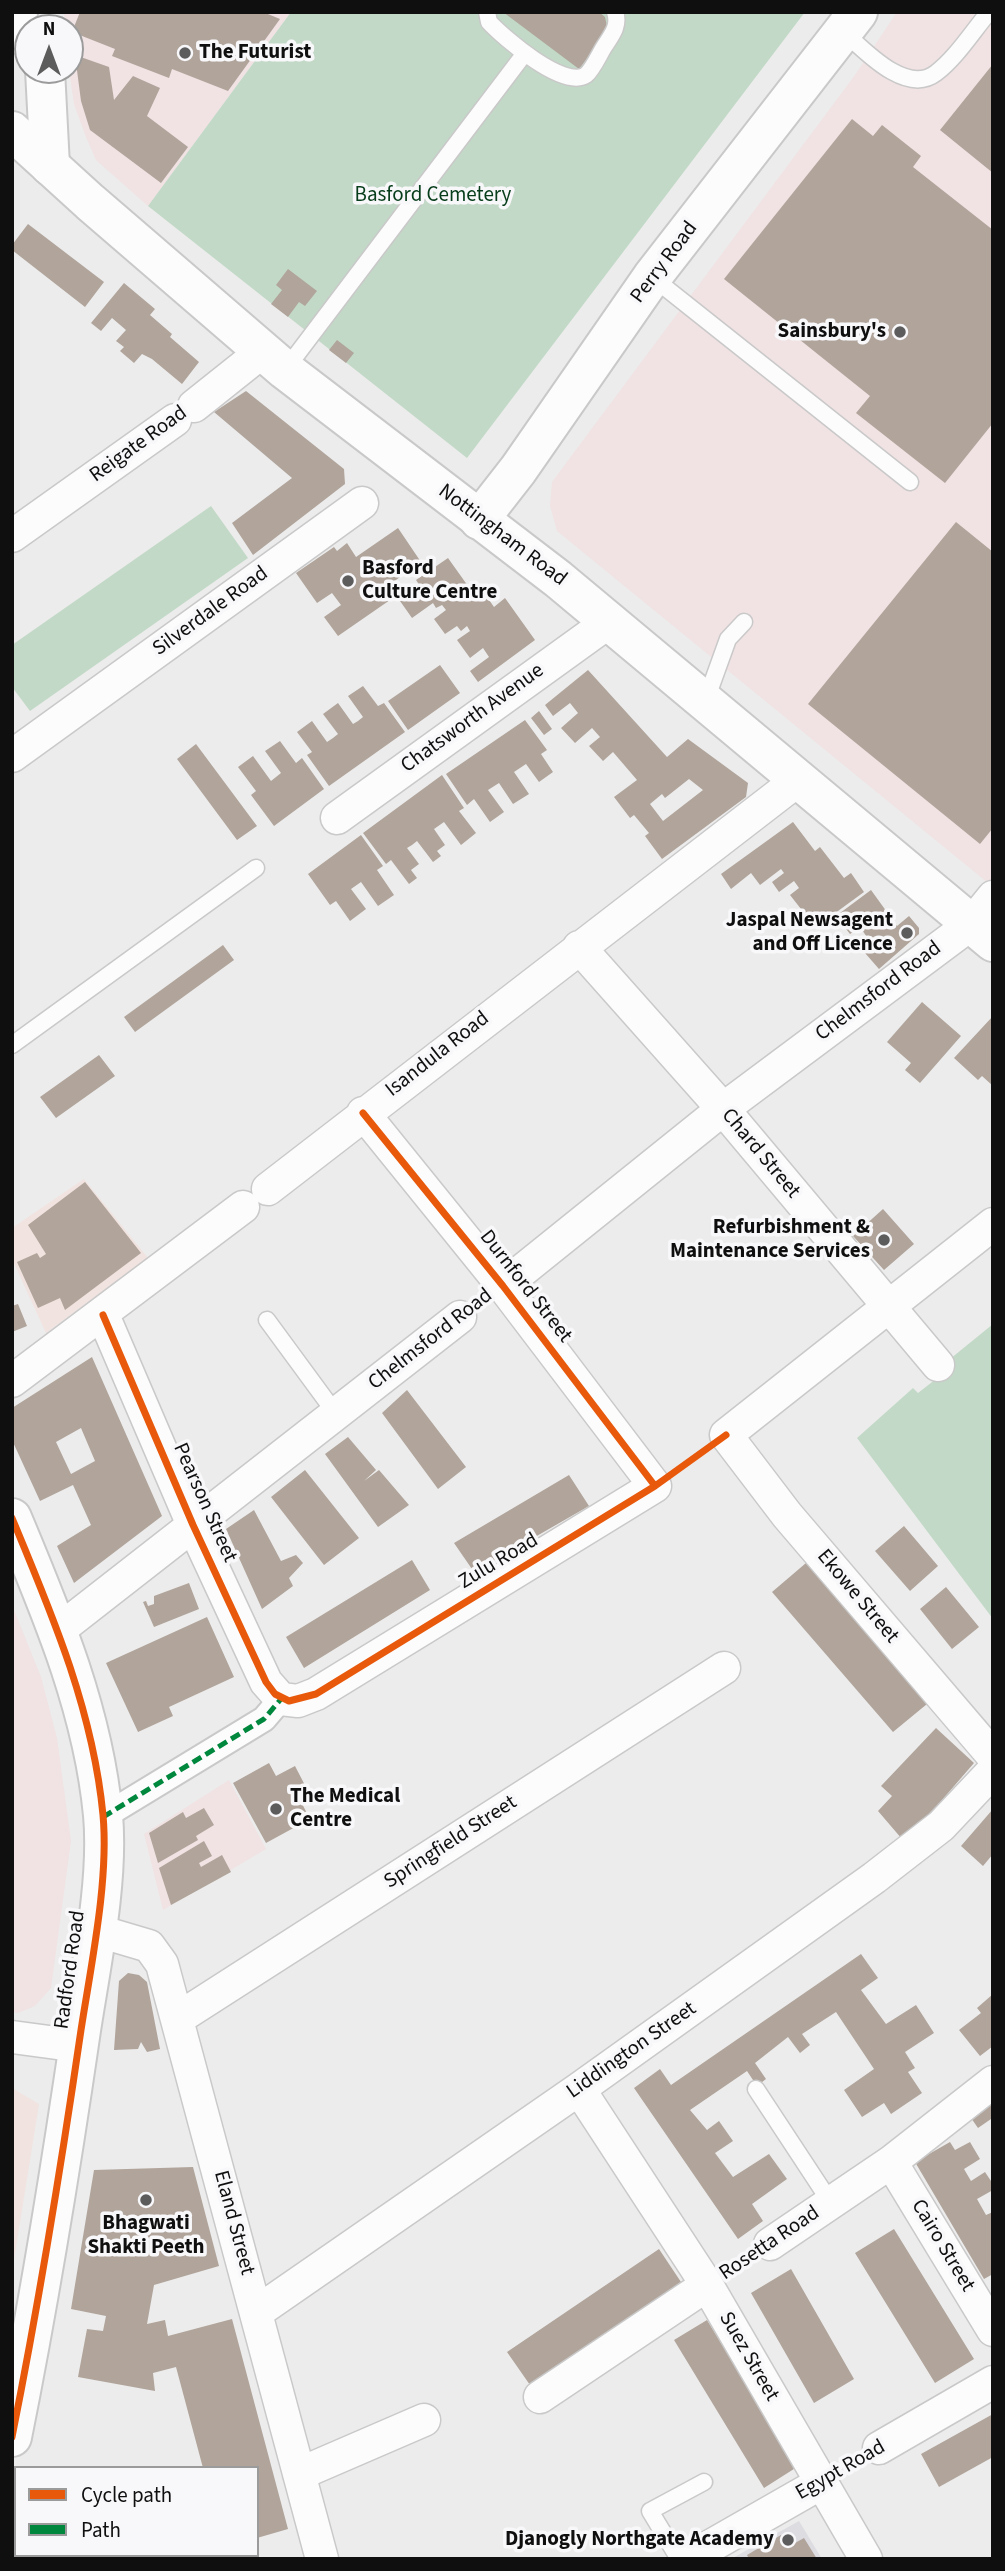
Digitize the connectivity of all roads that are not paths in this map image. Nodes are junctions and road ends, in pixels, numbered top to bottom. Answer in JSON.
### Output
{"nodes":[{"id":1,"x":18,"y":12,"type":"edge"},
{"id":2,"x":487,"y":12,"type":"edge"},
{"id":3,"x":615,"y":12,"type":"edge"},
{"id":4,"x":989,"y":12,"type":"edge"},
{"id":5,"x":851,"y":22,"type":"edge"},
{"id":6,"x":12,"y":34,"type":"edge"},
{"id":7,"x":525,"y":52,"type":"junction"},
{"id":8,"x":47,"y":84,"type":"edge"},
{"id":9,"x":12,"y":131,"type":"edge"},
{"id":10,"x":50,"y":166,"type":"junction"},
{"id":11,"x":652,"y":277,"type":"junction"},
{"id":12,"x":274,"y":360,"type":"junction"},
{"id":13,"x":910,"y":482,"type":"dead end"},
{"id":14,"x":362,"y":503,"type":"dead end"},
{"id":15,"x":479,"y":520,"type":"junction"},
{"id":16,"x":12,"y":536,"type":"edge"},
{"id":17,"x":610,"y":621,"type":"junction"},
{"id":18,"x":744,"y":622,"type":"dead end"},
{"id":19,"x":705,"y":702,"type":"junction"},
{"id":20,"x":12,"y":756,"type":"edge"},
{"id":21,"x":798,"y":780,"type":"junction"},
{"id":22,"x":337,"y":818,"type":"dead end"},
{"id":23,"x":256,"y":868,"type":"dead end"},
{"id":24,"x":986,"y":921,"type":"edge"},
{"id":25,"x":579,"y":947,"type":"junction"},
{"id":26,"x":12,"y":1045,"type":"edge"},
{"id":27,"x":723,"y":1109,"type":"junction"},
{"id":28,"x":363,"y":1113,"type":"junction"},
{"id":29,"x":993,"y":1224,"type":"edge"},
{"id":30,"x":503,"y":1286,"type":"junction"},
{"id":31,"x":887,"y":1307,"type":"junction"},
{"id":32,"x":103,"y":1315,"type":"junction"},
{"id":33,"x":460,"y":1317,"type":"dead end"},
{"id":34,"x":267,"y":1320,"type":"dead end"},
{"id":35,"x":938,"y":1365,"type":"dead end"},
{"id":36,"x":12,"y":1381,"type":"edge"},
{"id":37,"x":336,"y":1414,"type":"junction"},
{"id":38,"x":655,"y":1486,"type":"joint"},
{"id":39,"x":12,"y":1518,"type":"edge"},
{"id":40,"x":193,"y":1525,"type":"junction"},
{"id":41,"x":59,"y":1630,"type":"junction"},
{"id":42,"x":724,"y":1668,"type":"dead end"},
{"id":43,"x":281,"y":1699,"type":"junction"},
{"id":44,"x":993,"y":1756,"type":"edge"},
{"id":45,"x":993,"y":1771,"type":"edge"},
{"id":46,"x":103,"y":1817,"type":"junction"},
{"id":47,"x":95,"y":1930,"type":"junction"},
{"id":48,"x":177,"y":2019,"type":"junction"},
{"id":49,"x":12,"y":2036,"type":"edge"},
{"id":50,"x":79,"y":2046,"type":"junction"},
{"id":51,"x":993,"y":2082,"type":"edge"},
{"id":52,"x":579,"y":2089,"type":"junction"},
{"id":53,"x":756,"y":2089,"type":"dead end"},
{"id":54,"x":891,"y":2162,"type":"junction"},
{"id":55,"x":831,"y":2203,"type":"junction"},
{"id":56,"x":770,"y":2244,"type":"dead end"},
{"id":57,"x":707,"y":2286,"type":"junction"},
{"id":58,"x":257,"y":2312,"type":"junction"},
{"id":59,"x":993,"y":2330,"type":"edge"},
{"id":60,"x":20,"y":2359,"type":"edge"},
{"id":61,"x":993,"y":2382,"type":"edge"},
{"id":62,"x":540,"y":2397,"type":"dead end"},
{"id":63,"x":424,"y":2420,"type":"dead end"},
{"id":64,"x":12,"y":2437,"type":"edge"},
{"id":65,"x":879,"y":2448,"type":"dead end"},
{"id":66,"x":299,"y":2474,"type":"junction"},
{"id":67,"x":704,"y":2482,"type":"dead end"},
{"id":68,"x":821,"y":2483,"type":"junction"},
{"id":69,"x":322,"y":2559,"type":"edge"},
{"id":70,"x":679,"y":2559,"type":"edge"},
{"id":71,"x":688,"y":2559,"type":"edge"},
{"id":72,"x":866,"y":2559,"type":"edge"}],
"edges":[{"from":1,"to":6,"type":"main road"},
{"from":2,"to":7,"type":"lane"},
{"from":3,"to":7,"type":"lane"},
{"from":4,"to":5,"type":"lane"},
{"from":5,"to":11,"type":"main road","name":"Perry Road"},
{"from":7,"to":12,"type":"lane"},
{"from":8,"to":10,"type":"main road"},
{"from":9,"to":10,"type":"main road","name":"Nottingham Road"},
{"from":10,"to":12,"type":"main road","name":"Nottingham Road"},
{"from":11,"to":13,"type":"lane"},
{"from":11,"to":15,"type":"main road","name":"Perry Road"},
{"from":12,"to":15,"type":"main road","name":"Nottingham Road"},
{"from":12,"to":16,"type":"street","name":"Reigate Road"},
{"from":14,"to":20,"type":"street","name":"Silverdale Road"},
{"from":15,"to":17,"type":"main road","name":"Nottingham Road"},
{"from":17,"to":19,"type":"main road","name":"Nottingham Road"},
{"from":17,"to":22,"type":"street","name":"Chatsworth Avenue"},
{"from":18,"to":19,"type":"lane"},
{"from":19,"to":21,"type":"main road","name":"Nottingham Road"},
{"from":21,"to":24,"type":"main road","name":"Nottingham Road"},
{"from":21,"to":25,"type":"street","name":"Isandula Road"},
{"from":23,"to":26,"type":"lane"},
{"from":24,"to":27,"type":"street","name":"Chelmsford Road"},
{"from":25,"to":27,"type":"street","name":"Chard Street"},
{"from":25,"to":28,"type":"street","name":"Isandula Road"},
{"from":27,"to":30,"type":"street","name":"Chelmsford Road"},
{"from":27,"to":31,"type":"street","name":"Chard Street"},
{"from":28,"to":30,"type":"street","name":"Durnford Street"},
{"from":28,"to":32,"type":"street","name":"Isandula Road"},
{"from":29,"to":31,"type":"street"},
{"from":30,"to":38,"type":"street","name":"Durnford Street"},
{"from":31,"to":35,"type":"street","name":"Chard Street"},
{"from":31,"to":44,"type":"street","name":"Ekowe Street"},
{"from":32,"to":36,"type":"street","name":"Isandula Road"},
{"from":32,"to":40,"type":"street","name":"Pearson Street"},
{"from":33,"to":37,"type":"street","name":"Chelmsford Road"},
{"from":34,"to":37,"type":"lane"},
{"from":37,"to":40,"type":"street","name":"Chelmsford Road"},
{"from":38,"to":43,"type":"street","name":"Zulu Road"},
{"from":39,"to":41,"type":"main road","name":"Radford Road"},
{"from":40,"to":41,"type":"street","name":"Chelmsford Road"},
{"from":40,"to":43,"type":"street","name":"Pearson Street"},
{"from":41,"to":46,"type":"main road","name":"Radford Road"},
{"from":42,"to":48,"type":"street","name":"Springfield Street"},
{"from":43,"to":46,"type":"street"},
{"from":45,"to":52,"type":"street","name":"Liddington Street"},
{"from":46,"to":47,"type":"main road","name":"Radford Road"},
{"from":47,"to":48,"type":"street","name":"Eland Street"},
{"from":47,"to":50,"type":"main road","name":"Radford Road"},
{"from":48,"to":58,"type":"street","name":"Eland Street"},
{"from":49,"to":50,"type":"street"},
{"from":50,"to":60,"type":"main road","name":"Radford Road"},
{"from":51,"to":54,"type":"street","name":"Rosetta Road"},
{"from":52,"to":57,"type":"street","name":"Suez Street"},
{"from":52,"to":58,"type":"street","name":"Liddington Street"},
{"from":53,"to":55,"type":"lane"},
{"from":54,"to":55,"type":"street","name":"Rosetta Road"},
{"from":54,"to":59,"type":"street","name":"Cairo Street"},
{"from":55,"to":56,"type":"street","name":"Rosetta Road"},
{"from":57,"to":62,"type":"street","name":"Rosetta Road"},
{"from":57,"to":68,"type":"street","name":"Suez Street"},
{"from":58,"to":66,"type":"street","name":"Eland Street"},
{"from":60,"to":64,"type":"main road","name":"Radford Road"},
{"from":61,"to":65,"type":"street","name":"Egypt Road"},
{"from":63,"to":66,"type":"street"},
{"from":66,"to":69,"type":"street","name":"Eland Street"},
{"from":67,"to":70,"type":"lane"},
{"from":68,"to":71,"type":"street","name":"Egypt Road"},
{"from":68,"to":72,"type":"street","name":"Suez Street"}]}
